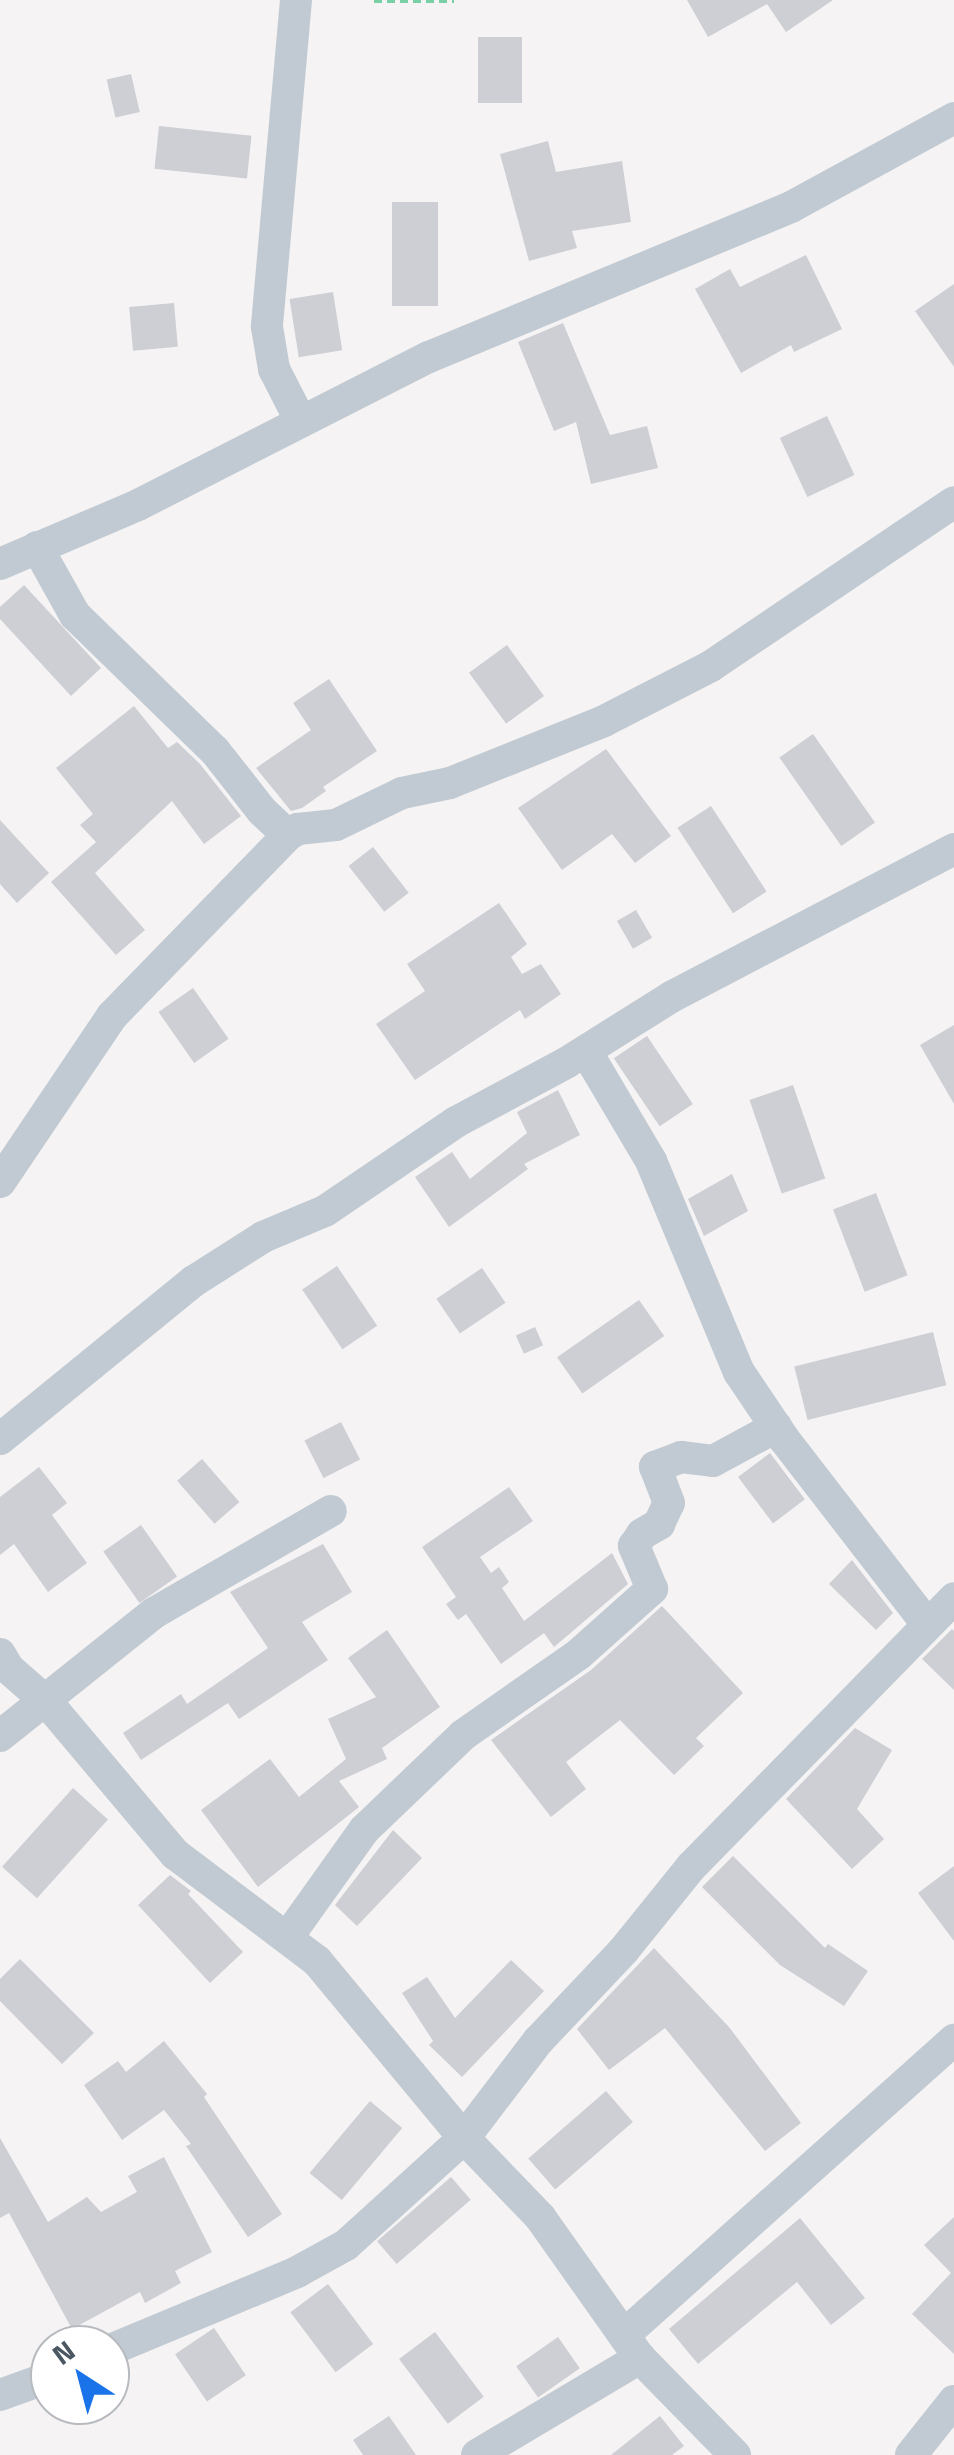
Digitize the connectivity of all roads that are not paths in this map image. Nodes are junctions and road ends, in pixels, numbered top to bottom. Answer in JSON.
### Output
{"nodes":[{"id":1,"x":296,"y":0,"type":"edge"},
{"id":2,"x":954,"y":118,"type":"edge"},
{"id":3,"x":300,"y":420,"type":"junction"},
{"id":4,"x":954,"y":502,"type":"edge"},
{"id":5,"x":37,"y":546,"type":"junction"},
{"id":6,"x":0,"y":564,"type":"edge"},
{"id":7,"x":288,"y":835,"type":"junction"},
{"id":8,"x":954,"y":849,"type":"edge"},
{"id":9,"x":586,"y":1051,"type":"junction"},
{"id":10,"x":0,"y":1182,"type":"edge"},
{"id":11,"x":776,"y":1426,"type":"junction"},
{"id":12,"x":0,"y":1439,"type":"edge"},
{"id":13,"x":331,"y":1511,"type":"dead end"},
{"id":14,"x":954,"y":1598,"type":"edge"},
{"id":15,"x":928,"y":1625,"type":"junction"},
{"id":16,"x":0,"y":1654,"type":"edge"},
{"id":17,"x":47,"y":1702,"type":"junction"},
{"id":18,"x":0,"y":1736,"type":"edge"},
{"id":19,"x":287,"y":1938,"type":"junction"},
{"id":20,"x":954,"y":2040,"type":"edge"},
{"id":21,"x":464,"y":2138,"type":"junction"},
{"id":22,"x":130,"y":2342,"type":"edge"},
{"id":23,"x":632,"y":2346,"type":"junction"},
{"id":24,"x":30,"y":2384,"type":"edge"},
{"id":25,"x":0,"y":2395,"type":"edge"},
{"id":26,"x":954,"y":2401,"type":"edge"},
{"id":27,"x":477,"y":2455,"type":"edge"},
{"id":28,"x":735,"y":2455,"type":"edge"},
{"id":29,"x":911,"y":2455,"type":"edge"}],
"edges":[{"from":1,"to":3,"type":"street"},
{"from":2,"to":3,"type":"street"},
{"from":3,"to":5,"type":"street"},
{"from":4,"to":7,"type":"street"},
{"from":5,"to":6,"type":"street"},
{"from":5,"to":7,"type":"street"},
{"from":7,"to":10,"type":"street"},
{"from":8,"to":9,"type":"street"},
{"from":9,"to":11,"type":"street"},
{"from":9,"to":12,"type":"street"},
{"from":11,"to":15,"type":"street"},
{"from":11,"to":19,"type":"street"},
{"from":13,"to":17,"type":"street"},
{"from":14,"to":15,"type":"street"},
{"from":15,"to":21,"type":"street"},
{"from":16,"to":17,"type":"street"},
{"from":17,"to":18,"type":"street"},
{"from":17,"to":19,"type":"street"},
{"from":19,"to":21,"type":"street"},
{"from":20,"to":23,"type":"street"},
{"from":21,"to":22,"type":"street"},
{"from":21,"to":23,"type":"street"},
{"from":23,"to":27,"type":"street"},
{"from":23,"to":28,"type":"street"},
{"from":24,"to":25,"type":"street"},
{"from":26,"to":29,"type":"street"}]}
